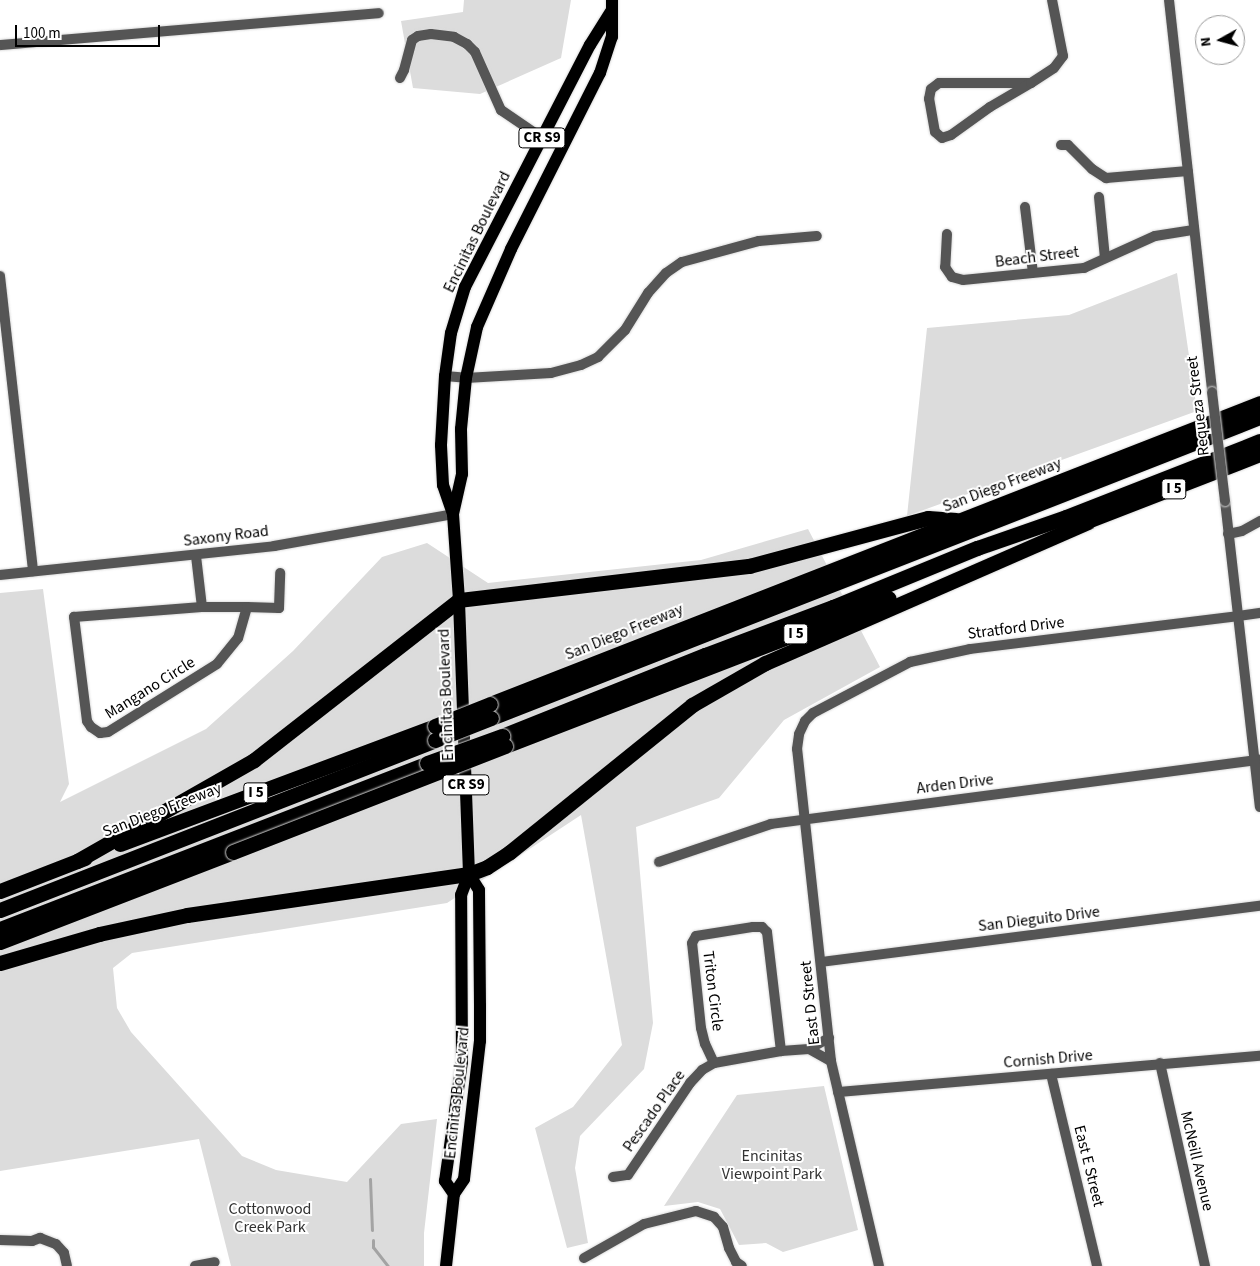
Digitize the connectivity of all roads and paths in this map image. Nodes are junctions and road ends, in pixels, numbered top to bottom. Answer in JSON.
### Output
{"nodes":[{"id":1,"x":1052,"y":0,"type":"edge"},
{"id":2,"x":1169,"y":0,"type":"edge"},
{"id":3,"x":611,"y":6,"type":"edge"},
{"id":4,"x":379,"y":13,"type":"dead end"},
{"id":5,"x":0,"y":45,"type":"edge"},
{"id":6,"x":400,"y":78,"type":"dead end"},
{"id":7,"x":1031,"y":83,"type":"junction"},
{"id":8,"x":542,"y":138,"type":"junction"},
{"id":9,"x":1060,"y":145,"type":"dead end"},
{"id":10,"x":1188,"y":172,"type":"junction"},
{"id":11,"x":1098,"y":197,"type":"dead end"},
{"id":12,"x":1025,"y":207,"type":"dead end"},
{"id":13,"x":1194,"y":230,"type":"junction"},
{"id":14,"x":947,"y":234,"type":"dead end"},
{"id":15,"x":817,"y":236,"type":"dead end"},
{"id":16,"x":1105,"y":258,"type":"junction"},
{"id":17,"x":1033,"y":273,"type":"junction"},
{"id":18,"x":0,"y":276,"type":"edge"},
{"id":19,"x":445,"y":376,"type":"junction"},
{"id":20,"x":466,"y":378,"type":"junction"},
{"id":21,"x":1260,"y":403,"type":"edge"},
{"id":22,"x":1260,"y":417,"type":"edge"},
{"id":23,"x":1260,"y":442,"type":"edge"},
{"id":24,"x":1260,"y":454,"type":"edge"},
{"id":25,"x":453,"y":514,"type":"junction"},
{"id":26,"x":956,"y":520,"type":"junction"},
{"id":27,"x":1260,"y":521,"type":"edge"},
{"id":28,"x":1087,"y":522,"type":"junction"},
{"id":29,"x":1228,"y":534,"type":"junction"},
{"id":30,"x":196,"y":556,"type":"junction"},
{"id":31,"x":33,"y":571,"type":"junction"},
{"id":32,"x":280,"y":573,"type":"dead end"},
{"id":33,"x":0,"y":575,"type":"edge"},
{"id":34,"x":459,"y":600,"type":"junction"},
{"id":35,"x":247,"y":606,"type":"junction"},
{"id":36,"x":202,"y":607,"type":"junction"},
{"id":37,"x":1260,"y":613,"type":"edge"},
{"id":38,"x":1238,"y":616,"type":"junction"},
{"id":39,"x":491,"y":711,"type":"junction"},
{"id":40,"x":435,"y":733,"type":"junction"},
{"id":41,"x":799,"y":734,"type":"joint"},
{"id":42,"x":504,"y":741,"type":"junction"},
{"id":43,"x":1257,"y":760,"type":"edge"},
{"id":44,"x":1260,"y":807,"type":"edge"},
{"id":45,"x":804,"y":819,"type":"junction"},
{"id":46,"x":77,"y":861,"type":"junction"},
{"id":47,"x":659,"y":862,"type":"dead end"},
{"id":48,"x":469,"y":874,"type":"junction"},
{"id":49,"x":0,"y":892,"type":"edge"},
{"id":50,"x":1260,"y":906,"type":"edge"},
{"id":51,"x":0,"y":910,"type":"edge"},
{"id":52,"x":0,"y":929,"type":"edge"},
{"id":53,"x":0,"y":942,"type":"edge"},
{"id":54,"x":821,"y":962,"type":"junction"},
{"id":55,"x":0,"y":963,"type":"edge"},
{"id":56,"x":829,"y":1038,"type":"junction"},
{"id":57,"x":809,"y":1049,"type":"junction"},
{"id":58,"x":781,"y":1051,"type":"junction"},
{"id":59,"x":1260,"y":1056,"type":"edge"},
{"id":60,"x":831,"y":1061,"type":"junction"},
{"id":61,"x":714,"y":1063,"type":"junction"},
{"id":62,"x":1160,"y":1063,"type":"junction"},
{"id":63,"x":1050,"y":1074,"type":"junction"},
{"id":64,"x":838,"y":1092,"type":"junction"},
{"id":65,"x":613,"y":1177,"type":"dead end"},
{"id":66,"x":454,"y":1194,"type":"junction"},
{"id":67,"x":0,"y":1240,"type":"edge"},
{"id":68,"x":584,"y":1258,"type":"dead end"},
{"id":69,"x":215,"y":1262,"type":"dead end"},
{"id":70,"x":67,"y":1266,"type":"edge"},
{"id":71,"x":195,"y":1266,"type":"edge"},
{"id":72,"x":446,"y":1266,"type":"edge"},
{"id":73,"x":742,"y":1266,"type":"edge"},
{"id":74,"x":879,"y":1266,"type":"edge"},
{"id":75,"x":1097,"y":1266,"type":"edge"},
{"id":76,"x":1205,"y":1266,"type":"edge"}],
"edges":[{"from":1,"to":7,"type":"street"},
{"from":2,"to":10,"type":"street","name":"Requeza Street"},
{"from":3,"to":8,"type":"main road","name":"Encinitas Boulevard","number":"CR S9"},
{"from":3,"to":20,"type":"main road","name":"Encinitas Boulevard","number":"CR S9"},
{"from":4,"to":5,"type":"street"},
{"from":6,"to":8,"type":"street"},
{"from":7,"to":7,"type":"street"},
{"from":8,"to":19,"type":"main road","name":"Encinitas Boulevard","number":"CR S9"},
{"from":9,"to":10,"type":"street"},
{"from":10,"to":13,"type":"street","name":"Requeza Street"},
{"from":11,"to":16,"type":"street"},
{"from":12,"to":17,"type":"street"},
{"from":13,"to":16,"type":"street","name":"Beach Street"},
{"from":13,"to":29,"type":"street","name":"Requeza Street","bridge":true},
{"from":14,"to":17,"type":"street","name":"Beach Street"},
{"from":15,"to":20,"type":"street"},
{"from":16,"to":17,"type":"street","name":"Beach Street"},
{"from":18,"to":31,"type":"street"},
{"from":19,"to":20,"type":"street"},
{"from":19,"to":25,"type":"main road","name":"Encinitas Boulevard","number":"CR S9"},
{"from":20,"to":25,"type":"main road","name":"Encinitas Boulevard","number":"CR S9"},
{"from":21,"to":26,"type":"highway","name":"San Diego Freeway","number":"I 5"},
{"from":22,"to":39,"type":"highway"},
{"from":23,"to":42,"type":"highway"},
{"from":24,"to":28,"type":"highway","number":"I 5"},
{"from":25,"to":30,"type":"street","name":"Saxony Road"},
{"from":25,"to":34,"type":"main road","name":"Encinitas Boulevard","number":"CR S9"},
{"from":26,"to":34,"type":"highway"},
{"from":26,"to":39,"type":"highway","name":"San Diego Freeway","number":"I 5"},
{"from":27,"to":29,"type":"street"},
{"from":28,"to":42,"type":"highway","number":"I 5"},
{"from":28,"to":48,"type":"highway"},
{"from":29,"to":38,"type":"street","name":"Requeza Street"},
{"from":30,"to":31,"type":"street","name":"Saxony Road"},
{"from":30,"to":36,"type":"street"},
{"from":31,"to":33,"type":"street","name":"Saxony Road"},
{"from":32,"to":35,"type":"street","name":"Mangano Circle"},
{"from":34,"to":46,"type":"highway"},
{"from":34,"to":48,"type":"main road","name":"Encinitas Boulevard","number":"CR S9"},
{"from":35,"to":36,"type":"street","name":"Mangano Circle"},
{"from":35,"to":36,"type":"street","name":"Mangano Circle"},
{"from":37,"to":38,"type":"street","name":"Stratford Drive"},
{"from":38,"to":41,"type":"street","name":"Stratford Drive"},
{"from":38,"to":43,"type":"street","name":"Requeza Street"},
{"from":39,"to":40,"type":"highway","name":"San Diego Freeway","number":"I 5","bridge":true},
{"from":40,"to":46,"type":"highway","name":"San Diego Freeway","number":"I 5"},
{"from":40,"to":51,"type":"highway"},
{"from":41,"to":45,"type":"street","name":"East D Street"},
{"from":42,"to":52,"type":"highway","bridge":true},
{"from":42,"to":53,"type":"highway","number":"I 5","bridge":true},
{"from":43,"to":44,"type":"street","name":"Requeza Street"},
{"from":43,"to":45,"type":"street","name":"Arden Drive"},
{"from":45,"to":47,"type":"street","name":"Arden Drive"},
{"from":45,"to":54,"type":"street","name":"East D Street"},
{"from":46,"to":49,"type":"highway","name":"San Diego Freeway","number":"I 5"},
{"from":48,"to":55,"type":"highway"},
{"from":48,"to":66,"type":"main road","name":"Encinitas Boulevard","number":"CR S9"},
{"from":48,"to":66,"type":"main road","name":"Encinitas Boulevard","number":"CR S9"},
{"from":50,"to":54,"type":"street","name":"San Dieguito Drive"},
{"from":54,"to":56,"type":"street","name":"East D Street"},
{"from":56,"to":57,"type":"street","name":"Pescado Place"},
{"from":56,"to":60,"type":"street","name":"East D Street"},
{"from":57,"to":58,"type":"street","name":"Pescado Place"},
{"from":57,"to":60,"type":"street"},
{"from":58,"to":61,"type":"street","name":"Pescado Place"},
{"from":58,"to":61,"type":"street","name":"Triton Circle"},
{"from":59,"to":62,"type":"street","name":"Cornish Drive"},
{"from":60,"to":64,"type":"street","name":"East D Street"},
{"from":61,"to":65,"type":"street","name":"Pescado Place"},
{"from":62,"to":63,"type":"street","name":"Cornish Drive"},
{"from":62,"to":76,"type":"street","name":"McNeill Avenue"},
{"from":63,"to":64,"type":"street","name":"Cornish Drive"},
{"from":63,"to":75,"type":"street","name":"East E Street"},
{"from":64,"to":74,"type":"street","name":"East D Street"},
{"from":66,"to":72,"type":"main road","name":"Encinitas Boulevard","number":"CR S9"},
{"from":67,"to":70,"type":"street"},
{"from":68,"to":73,"type":"street"},
{"from":69,"to":71,"type":"street"}]}
